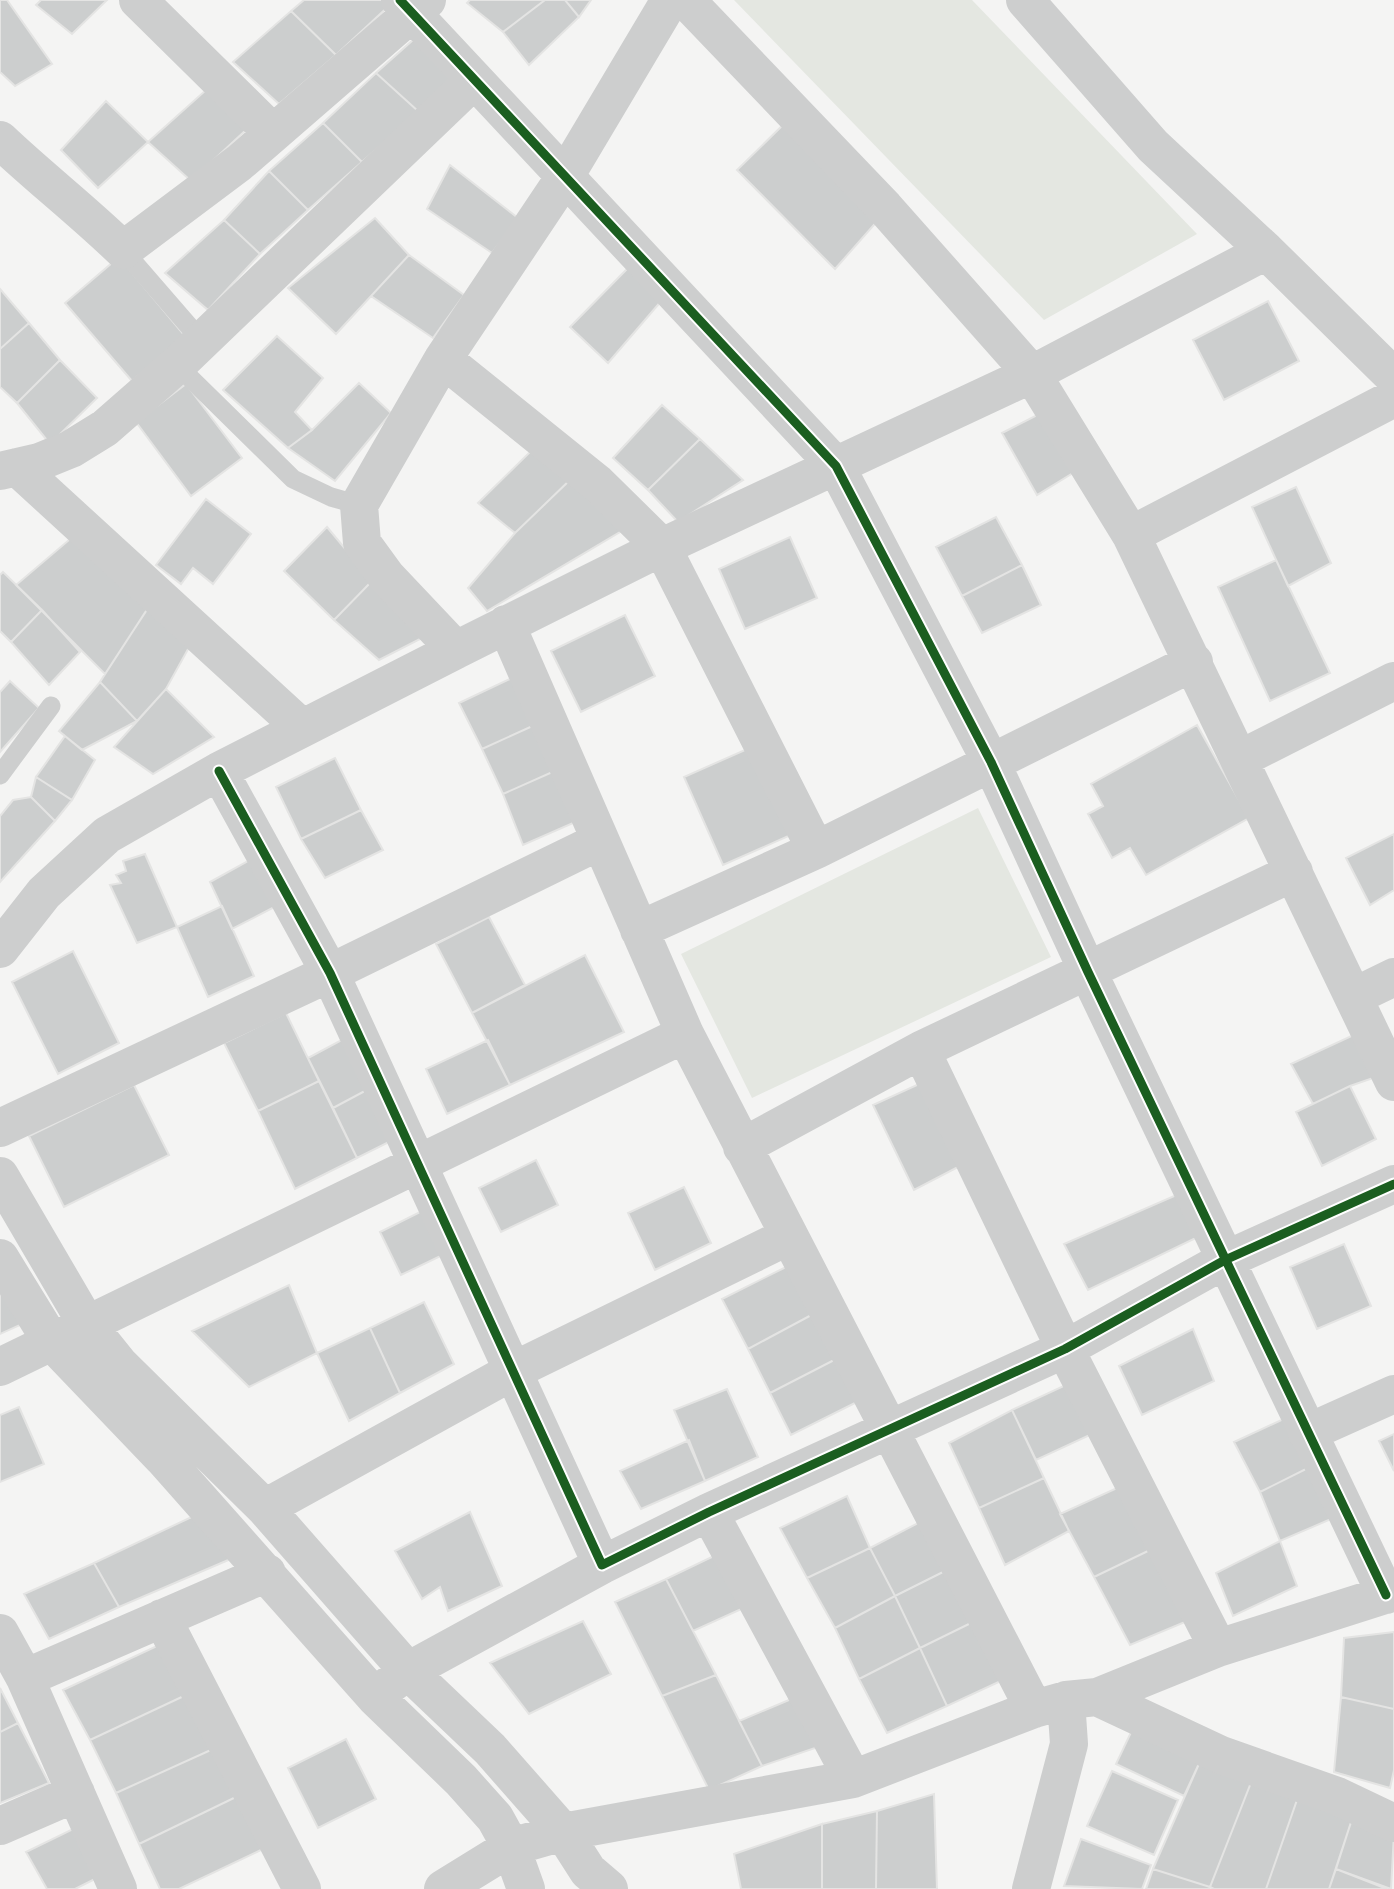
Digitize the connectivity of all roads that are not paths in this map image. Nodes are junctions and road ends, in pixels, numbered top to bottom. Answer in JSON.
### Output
{"nodes":[{"id":1,"x":670,"y":0,"type":"edge"},
{"id":2,"x":686,"y":0,"type":"edge"},
{"id":3,"x":1024,"y":0,"type":"edge"},
{"id":4,"x":413,"y":4,"type":"edge"},
{"id":5,"x":158,"y":7,"type":"edge"},
{"id":6,"x":474,"y":80,"type":"junction"},
{"id":7,"x":273,"y":133,"type":"junction"},
{"id":8,"x":0,"y":140,"type":"edge"},
{"id":9,"x":564,"y":177,"type":"junction"},
{"id":10,"x":122,"y":250,"type":"junction"},
{"id":11,"x":1266,"y":251,"type":"junction"},
{"id":12,"x":189,"y":352,"type":"junction"},
{"id":13,"x":443,"y":359,"type":"junction"},
{"id":14,"x":1032,"y":374,"type":"junction"},
{"id":15,"x":1394,"y":377,"type":"edge"},
{"id":16,"x":1394,"y":398,"type":"edge"},
{"id":17,"x":836,"y":466,"type":"junction"},
{"id":18,"x":8,"y":469,"type":"edge"},
{"id":19,"x":359,"y":505,"type":"junction"},
{"id":20,"x":1131,"y":535,"type":"junction"},
{"id":21,"x":662,"y":547,"type":"junction"},
{"id":22,"x":506,"y":624,"type":"junction"},
{"id":23,"x":456,"y":650,"type":"junction"},
{"id":24,"x":1194,"y":662,"type":"junction"},
{"id":25,"x":1394,"y":681,"type":"edge"},
{"id":26,"x":51,"y":706,"type":"dead end"},
{"id":27,"x":302,"y":728,"type":"junction"},
{"id":28,"x":1240,"y":759,"type":"junction"},
{"id":29,"x":991,"y":762,"type":"junction"},
{"id":30,"x":219,"y":771,"type":"junction"},
{"id":31,"x":0,"y":775,"type":"edge"},
{"id":32,"x":600,"y":841,"type":"junction"},
{"id":33,"x":816,"y":850,"type":"junction"},
{"id":34,"x":1294,"y":872,"type":"junction"},
{"id":35,"x":639,"y":930,"type":"junction"},
{"id":36,"x":0,"y":949,"type":"edge"},
{"id":37,"x":1087,"y":972,"type":"junction"},
{"id":38,"x":330,"y":973,"type":"junction"},
{"id":39,"x":1394,"y":977,"type":"edge"},
{"id":40,"x":1353,"y":997,"type":"junction"},
{"id":41,"x":685,"y":1034,"type":"junction"},
{"id":42,"x":921,"y":1051,"type":"junction"},
{"id":43,"x":1394,"y":1082,"type":"edge"},
{"id":44,"x":0,"y":1128,"type":"edge"},
{"id":45,"x":742,"y":1147,"type":"junction"},
{"id":46,"x":419,"y":1162,"type":"junction"},
{"id":47,"x":0,"y":1176,"type":"edge"},
{"id":48,"x":1394,"y":1184,"type":"edge"},
{"id":49,"x":789,"y":1236,"type":"junction"},
{"id":50,"x":0,"y":1258,"type":"edge"},
{"id":51,"x":1225,"y":1259,"type":"junction"},
{"id":52,"x":86,"y":1323,"type":"junction"},
{"id":53,"x":51,"y":1341,"type":"junction"},
{"id":54,"x":1065,"y":1349,"type":"junction"},
{"id":55,"x":0,"y":1367,"type":"edge"},
{"id":56,"x":515,"y":1370,"type":"junction"},
{"id":57,"x":1394,"y":1394,"type":"edge"},
{"id":58,"x":890,"y":1431,"type":"junction"},
{"id":59,"x":1307,"y":1433,"type":"junction"},
{"id":60,"x":265,"y":1508,"type":"junction"},
{"id":61,"x":709,"y":1512,"type":"junction"},
{"id":62,"x":602,"y":1565,"type":"junction"},
{"id":63,"x":267,"y":1573,"type":"junction"},
{"id":64,"x":1390,"y":1593,"type":"edge"},
{"id":65,"x":162,"y":1618,"type":"junction"},
{"id":66,"x":0,"y":1633,"type":"edge"},
{"id":67,"x":1219,"y":1648,"type":"junction"},
{"id":68,"x":408,"y":1671,"type":"junction"},
{"id":69,"x":25,"y":1678,"type":"junction"},
{"id":70,"x":375,"y":1697,"type":"junction"},
{"id":71,"x":1066,"y":1702,"type":"junction"},
{"id":72,"x":853,"y":1779,"type":"junction"},
{"id":73,"x":76,"y":1793,"type":"junction"},
{"id":74,"x":646,"y":1818,"type":"junction"},
{"id":75,"x":1394,"y":1823,"type":"edge"},
{"id":76,"x":0,"y":1826,"type":"edge"},
{"id":77,"x":563,"y":1832,"type":"junction"},
{"id":78,"x":511,"y":1847,"type":"junction"},
{"id":79,"x":581,"y":1885,"type":"edge"},
{"id":80,"x":118,"y":1889,"type":"edge"},
{"id":81,"x":302,"y":1889,"type":"edge"},
{"id":82,"x":443,"y":1889,"type":"edge"},
{"id":83,"x":526,"y":1889,"type":"edge"},
{"id":84,"x":1031,"y":1889,"type":"edge"}],
"edges":[{"from":1,"to":9,"type":"street"},
{"from":2,"to":14,"type":"street"},
{"from":3,"to":11,"type":"street"},
{"from":4,"to":6,"type":"street"},
{"from":4,"to":7,"type":"street"},
{"from":5,"to":7,"type":"street"},
{"from":6,"to":9,"type":"street"},
{"from":6,"to":12,"type":"street"},
{"from":7,"to":10,"type":"street"},
{"from":8,"to":10,"type":"street"},
{"from":9,"to":13,"type":"street"},
{"from":9,"to":17,"type":"street"},
{"from":10,"to":12,"type":"lane"},
{"from":11,"to":14,"type":"street"},
{"from":11,"to":15,"type":"street"},
{"from":12,"to":18,"type":"street"},
{"from":12,"to":19,"type":"lane"},
{"from":13,"to":19,"type":"street"},
{"from":13,"to":21,"type":"street"},
{"from":14,"to":17,"type":"street"},
{"from":14,"to":20,"type":"street"},
{"from":16,"to":20,"type":"street"},
{"from":17,"to":21,"type":"street"},
{"from":17,"to":29,"type":"street"},
{"from":18,"to":27,"type":"street"},
{"from":19,"to":23,"type":"street"},
{"from":20,"to":24,"type":"street"},
{"from":21,"to":22,"type":"street"},
{"from":21,"to":33,"type":"street"},
{"from":22,"to":23,"type":"street"},
{"from":22,"to":32,"type":"street"},
{"from":23,"to":27,"type":"street"},
{"from":24,"to":28,"type":"street"},
{"from":24,"to":29,"type":"street"},
{"from":25,"to":28,"type":"street"},
{"from":26,"to":31,"type":"lane"},
{"from":27,"to":30,"type":"street"},
{"from":28,"to":34,"type":"street"},
{"from":29,"to":33,"type":"street"},
{"from":29,"to":37,"type":"street"},
{"from":30,"to":36,"type":"street"},
{"from":30,"to":38,"type":"street"},
{"from":32,"to":35,"type":"street"},
{"from":32,"to":38,"type":"street"},
{"from":33,"to":35,"type":"street"},
{"from":34,"to":37,"type":"street"},
{"from":34,"to":40,"type":"street"},
{"from":35,"to":41,"type":"street"},
{"from":37,"to":42,"type":"street"},
{"from":37,"to":51,"type":"street"},
{"from":38,"to":44,"type":"street"},
{"from":38,"to":46,"type":"street"},
{"from":39,"to":40,"type":"street"},
{"from":40,"to":43,"type":"street"},
{"from":41,"to":45,"type":"street"},
{"from":41,"to":46,"type":"street"},
{"from":42,"to":45,"type":"street"},
{"from":42,"to":54,"type":"street"},
{"from":45,"to":49,"type":"street"},
{"from":46,"to":52,"type":"street"},
{"from":46,"to":56,"type":"street"},
{"from":47,"to":52,"type":"street"},
{"from":48,"to":51,"type":"street"},
{"from":49,"to":56,"type":"street"},
{"from":49,"to":58,"type":"street"},
{"from":50,"to":53,"type":"street"},
{"from":51,"to":54,"type":"street"},
{"from":51,"to":59,"type":"street"},
{"from":52,"to":53,"type":"street"},
{"from":52,"to":60,"type":"street"},
{"from":53,"to":55,"type":"street"},
{"from":53,"to":63,"type":"street"},
{"from":54,"to":58,"type":"street"},
{"from":54,"to":67,"type":"street"},
{"from":56,"to":60,"type":"street"},
{"from":56,"to":62,"type":"street"},
{"from":57,"to":59,"type":"street"},
{"from":58,"to":61,"type":"street"},
{"from":58,"to":71,"type":"street"},
{"from":59,"to":64,"type":"street"},
{"from":60,"to":68,"type":"street"},
{"from":61,"to":62,"type":"street"},
{"from":61,"to":72,"type":"street"},
{"from":62,"to":68,"type":"street"},
{"from":63,"to":65,"type":"street"},
{"from":63,"to":70,"type":"street"},
{"from":64,"to":67,"type":"street"},
{"from":65,"to":69,"type":"street"},
{"from":65,"to":81,"type":"street"},
{"from":66,"to":69,"type":"street"},
{"from":67,"to":71,"type":"street"},
{"from":68,"to":70,"type":"street"},
{"from":68,"to":77,"type":"street"},
{"from":69,"to":73,"type":"street"},
{"from":70,"to":78,"type":"street"},
{"from":71,"to":72,"type":"street"},
{"from":71,"to":75,"type":"street"},
{"from":71,"to":84,"type":"street"},
{"from":72,"to":74,"type":"street"},
{"from":73,"to":76,"type":"street"},
{"from":73,"to":80,"type":"street"},
{"from":74,"to":77,"type":"street"},
{"from":74,"to":79,"type":"street"},
{"from":77,"to":78,"type":"street"},
{"from":77,"to":79,"type":"street"},
{"from":78,"to":82,"type":"street"},
{"from":78,"to":83,"type":"street"}]}
